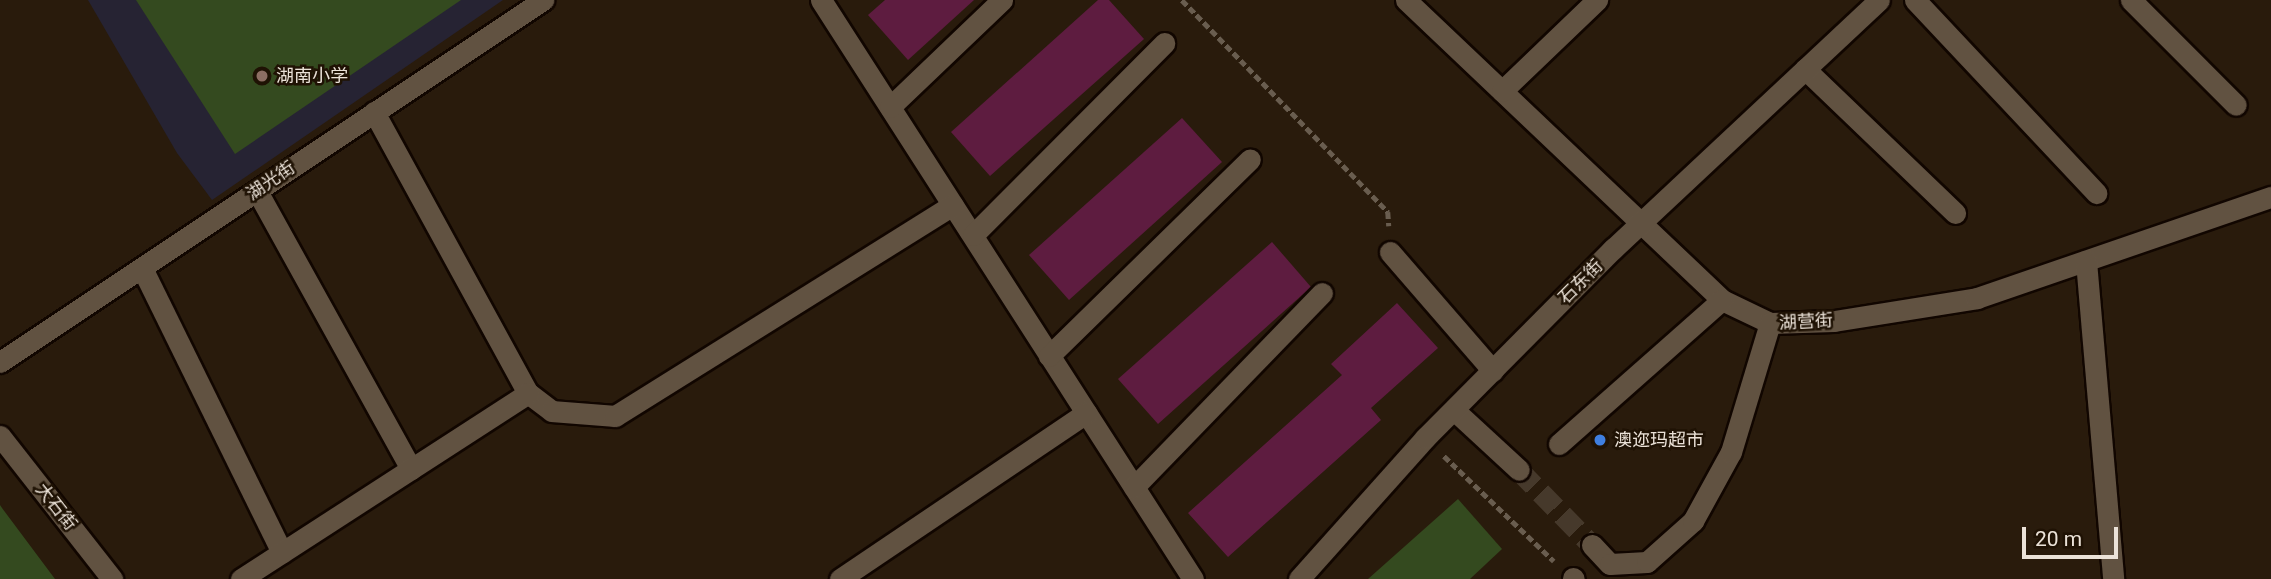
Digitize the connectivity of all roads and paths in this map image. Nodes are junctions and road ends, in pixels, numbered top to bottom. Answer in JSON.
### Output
{"nodes":[{"id":1,"x":543,"y":0,"type":"edge"},
{"id":2,"x":821,"y":0,"type":"edge"},
{"id":3,"x":1002,"y":0,"type":"edge"},
{"id":4,"x":1182,"y":0,"type":"edge"},
{"id":5,"x":1406,"y":0,"type":"edge"},
{"id":6,"x":1597,"y":0,"type":"edge"},
{"id":7,"x":1879,"y":0,"type":"edge"},
{"id":8,"x":1915,"y":0,"type":"edge"},
{"id":9,"x":2131,"y":0,"type":"edge"},
{"id":10,"x":1164,"y":43,"type":"dead end"},
{"id":11,"x":1805,"y":69,"type":"junction"},
{"id":12,"x":1502,"y":91,"type":"junction"},
{"id":13,"x":2236,"y":105,"type":"dead end"},
{"id":14,"x":890,"y":107,"type":"junction"},
{"id":15,"x":374,"y":112,"type":"junction"},
{"id":16,"x":1250,"y":159,"type":"dead end"},
{"id":17,"x":257,"y":191,"type":"junction"},
{"id":18,"x":2096,"y":193,"type":"dead end"},
{"id":19,"x":2271,"y":197,"type":"edge"},
{"id":20,"x":953,"y":205,"type":"junction"},
{"id":21,"x":1955,"y":213,"type":"dead end"},
{"id":22,"x":1641,"y":223,"type":"junction"},
{"id":23,"x":972,"y":235,"type":"junction"},
{"id":24,"x":1390,"y":252,"type":"joint"},
{"id":25,"x":2086,"y":261,"type":"junction"},
{"id":26,"x":142,"y":268,"type":"junction"},
{"id":27,"x":1322,"y":293,"type":"dead end"},
{"id":28,"x":1722,"y":300,"type":"junction"},
{"id":29,"x":1770,"y":323,"type":"junction"},
{"id":30,"x":1049,"y":356,"type":"junction"},
{"id":31,"x":0,"y":362,"type":"edge"},
{"id":32,"x":1493,"y":371,"type":"junction"},
{"id":33,"x":528,"y":393,"type":"junction"},
{"id":34,"x":1454,"y":410,"type":"junction"},
{"id":35,"x":1086,"y":413,"type":"junction"},
{"id":36,"x":0,"y":436,"type":"edge"},
{"id":37,"x":1426,"y":438,"type":"junction"},
{"id":38,"x":1559,"y":444,"type":"dead end"},
{"id":39,"x":411,"y":469,"type":"junction"},
{"id":40,"x":1519,"y":470,"type":"tunnel mouth"},
{"id":41,"x":1133,"y":486,"type":"junction"},
{"id":42,"x":1592,"y":545,"type":"tunnel mouth"},
{"id":43,"x":282,"y":552,"type":"junction"},
{"id":44,"x":112,"y":579,"type":"edge"},
{"id":45,"x":241,"y":579,"type":"edge"},
{"id":46,"x":841,"y":579,"type":"edge"},
{"id":47,"x":1194,"y":579,"type":"edge"},
{"id":48,"x":1299,"y":579,"type":"edge"},
{"id":49,"x":1573,"y":579,"type":"edge"},
{"id":50,"x":2113,"y":579,"type":"edge"}],
"edges":[{"from":1,"to":15,"type":"street","name":"湖光街"},
{"from":2,"to":14,"type":"street"},
{"from":3,"to":14,"type":"street"},
{"from":4,"to":24,"type":"path"},
{"from":5,"to":12,"type":"street","name":"湖营街"},
{"from":6,"to":12,"type":"street"},
{"from":7,"to":11,"type":"street","name":"石东街"},
{"from":8,"to":18,"type":"street"},
{"from":9,"to":13,"type":"street"},
{"from":10,"to":23,"type":"street"},
{"from":11,"to":21,"type":"street"},
{"from":11,"to":22,"type":"street","name":"石东街"},
{"from":12,"to":22,"type":"street","name":"湖营街"},
{"from":14,"to":20,"type":"street"},
{"from":15,"to":17,"type":"street","name":"湖光街"},
{"from":15,"to":33,"type":"street"},
{"from":16,"to":30,"type":"street"},
{"from":17,"to":26,"type":"street","name":"湖光街"},
{"from":17,"to":39,"type":"street"},
{"from":19,"to":25,"type":"street","name":"湖营街"},
{"from":20,"to":23,"type":"street"},
{"from":20,"to":33,"type":"street"},
{"from":22,"to":28,"type":"street","name":"湖营街"},
{"from":22,"to":32,"type":"street","name":"石东街"},
{"from":23,"to":30,"type":"street"},
{"from":24,"to":32,"type":"street"},
{"from":25,"to":29,"type":"street","name":"湖营街"},
{"from":25,"to":50,"type":"street"},
{"from":26,"to":31,"type":"street","name":"湖光街"},
{"from":26,"to":43,"type":"street"},
{"from":27,"to":41,"type":"street"},
{"from":28,"to":29,"type":"street","name":"湖营街"},
{"from":28,"to":38,"type":"street"},
{"from":29,"to":42,"type":"street"},
{"from":30,"to":35,"type":"street"},
{"from":32,"to":34,"type":"street","name":"石东街"},
{"from":33,"to":39,"type":"street"},
{"from":34,"to":37,"type":"street","name":"石东街"},
{"from":34,"to":40,"type":"street"},
{"from":35,"to":41,"type":"street"},
{"from":35,"to":46,"type":"street"},
{"from":36,"to":44,"type":"street","name":"大石街"},
{"from":37,"to":48,"type":"street","name":"石东街"},
{"from":37,"to":49,"type":"path"},
{"from":39,"to":43,"type":"street"},
{"from":41,"to":47,"type":"street"},
{"from":43,"to":45,"type":"street"}]}
